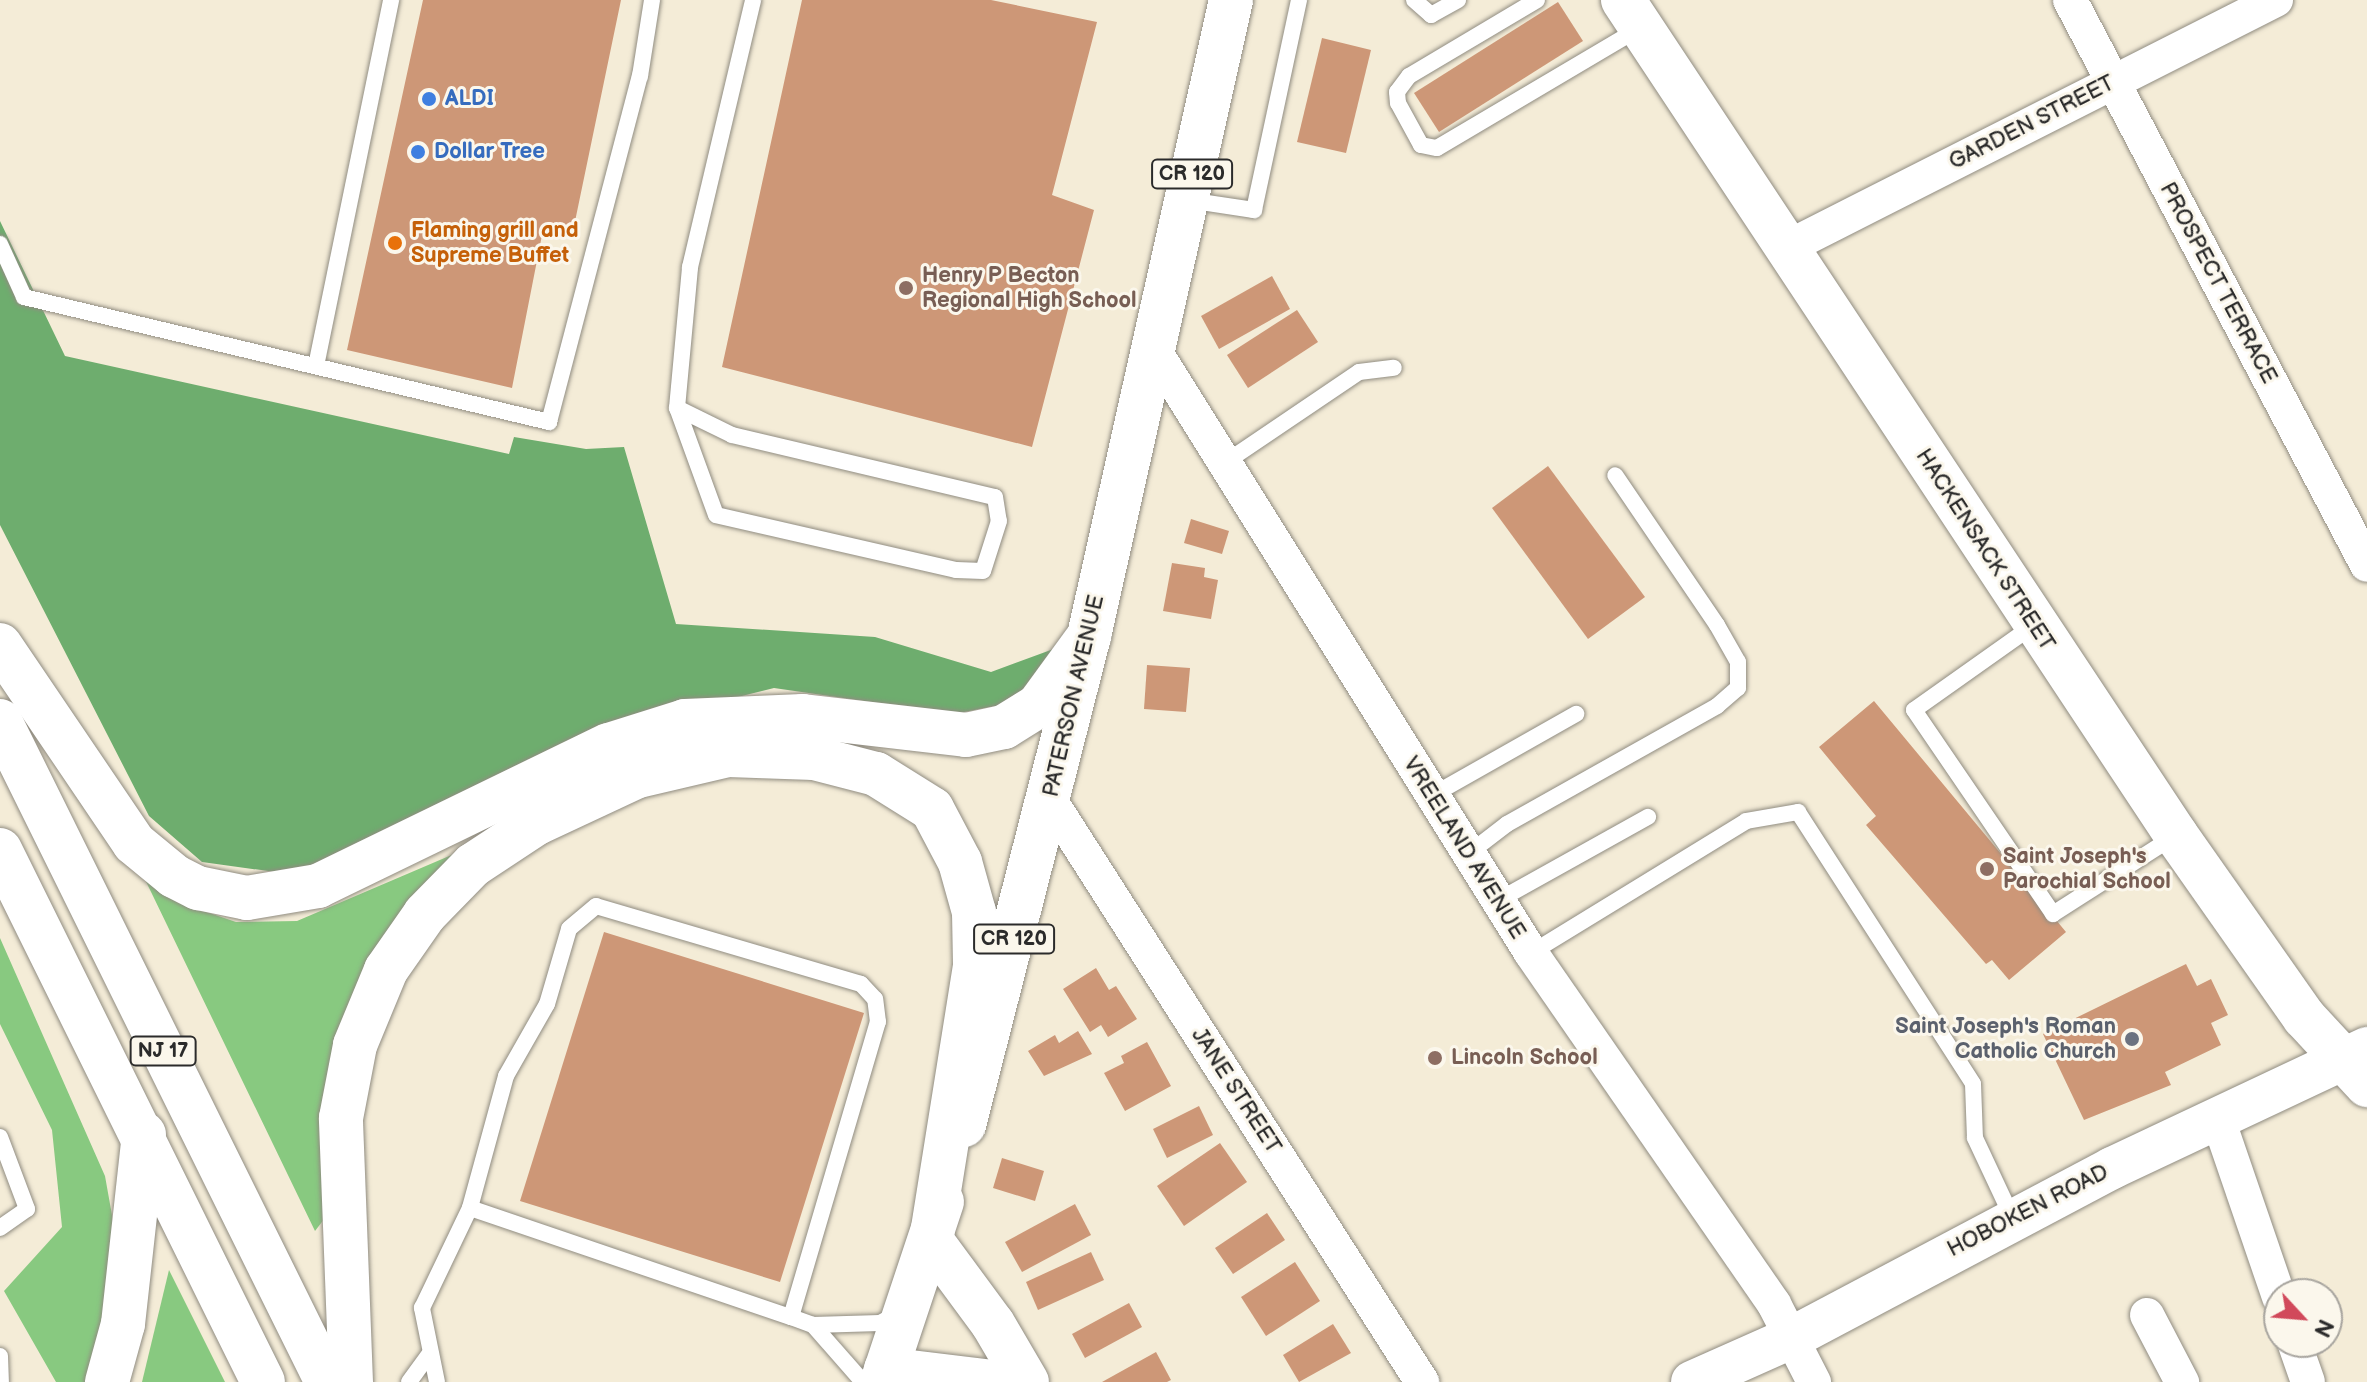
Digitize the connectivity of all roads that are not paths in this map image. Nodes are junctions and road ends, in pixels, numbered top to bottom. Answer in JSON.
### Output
{"nodes":[{"id":1,"x":391,"y":0,"type":"edge"},
{"id":2,"x":652,"y":0,"type":"edge"},
{"id":3,"x":753,"y":0,"type":"edge"},
{"id":4,"x":1231,"y":0,"type":"edge"},
{"id":5,"x":1299,"y":0,"type":"edge"},
{"id":6,"x":1414,"y":0,"type":"edge"},
{"id":7,"x":1458,"y":0,"type":"edge"},
{"id":8,"x":1537,"y":0,"type":"edge"},
{"id":9,"x":2070,"y":0,"type":"edge"},
{"id":10,"x":2276,"y":0,"type":"edge"},
{"id":11,"x":1632,"y":14,"type":"edge"},
{"id":12,"x":2113,"y":82,"type":"junction"},
{"id":13,"x":1186,"y":200,"type":"junction"},
{"id":14,"x":0,"y":244,"type":"edge"},
{"id":15,"x":1788,"y":247,"type":"junction"},
{"id":16,"x":1153,"y":348,"type":"junction"},
{"id":17,"x":316,"y":366,"type":"junction"},
{"id":18,"x":1394,"y":368,"type":"dead end"},
{"id":19,"x":677,"y":408,"type":"junction"},
{"id":20,"x":1222,"y":465,"type":"junction"},
{"id":21,"x":1615,"y":475,"type":"dead end"},
{"id":22,"x":2367,"y":565,"type":"edge"},
{"id":23,"x":2034,"y":625,"type":"junction"},
{"id":24,"x":1089,"y":636,"type":"junction"},
{"id":25,"x":0,"y":645,"type":"edge"},
{"id":26,"x":1576,"y":714,"type":"dead end"},
{"id":27,"x":0,"y":721,"type":"edge"},
{"id":28,"x":1431,"y":796,"type":"junction"},
{"id":29,"x":1050,"y":800,"type":"junction"},
{"id":30,"x":1648,"y":817,"type":"dead end"},
{"id":31,"x":2176,"y":835,"type":"junction"},
{"id":32,"x":0,"y":850,"type":"edge"},
{"id":33,"x":1468,"y":854,"type":"junction"},
{"id":34,"x":1497,"y":901,"type":"junction"},
{"id":35,"x":1531,"y":953,"type":"junction"},
{"id":36,"x":2359,"y":1064,"type":"edge"},
{"id":37,"x":2217,"y":1116,"type":"junction"},
{"id":38,"x":144,"y":1134,"type":"junction"},
{"id":39,"x":0,"y":1137,"type":"edge"},
{"id":40,"x":470,"y":1208,"type":"junction"},
{"id":41,"x":2012,"y":1217,"type":"junction"},
{"id":42,"x":0,"y":1228,"type":"edge"},
{"id":43,"x":931,"y":1240,"type":"junction"},
{"id":44,"x":2272,"y":1278,"type":"edge"},
{"id":45,"x":907,"y":1308,"type":"junction"},
{"id":46,"x":2147,"y":1315,"type":"dead end"},
{"id":47,"x":791,"y":1317,"type":"junction"},
{"id":48,"x":813,"y":1325,"type":"junction"},
{"id":49,"x":1793,"y":1337,"type":"junction"},
{"id":50,"x":430,"y":1353,"type":"junction"},
{"id":51,"x":2300,"y":1358,"type":"edge"},
{"id":52,"x":1,"y":1359,"type":"edge"},
{"id":53,"x":877,"y":1378,"type":"edge"},
{"id":54,"x":1,"y":1382,"type":"edge"},
{"id":55,"x":107,"y":1382,"type":"edge"},
{"id":56,"x":263,"y":1382,"type":"edge"},
{"id":57,"x":327,"y":1382,"type":"edge"},
{"id":58,"x":351,"y":1382,"type":"edge"},
{"id":59,"x":409,"y":1382,"type":"edge"},
{"id":60,"x":437,"y":1382,"type":"edge"},
{"id":61,"x":993,"y":1382,"type":"edge"},
{"id":62,"x":1027,"y":1382,"type":"edge"},
{"id":63,"x":1422,"y":1382,"type":"edge"},
{"id":64,"x":1692,"y":1382,"type":"edge"},
{"id":65,"x":1814,"y":1382,"type":"edge"},
{"id":66,"x":2182,"y":1382,"type":"edge"},
{"id":67,"x":2308,"y":1382,"type":"edge"}],
"edges":[{"from":1,"to":17,"type":"lane"},
{"from":2,"to":17,"type":"lane"},
{"from":3,"to":19,"type":"lane"},
{"from":4,"to":13,"type":"main road","name":"PATERSON AVENUE","number":"CR 120"},
{"from":5,"to":13,"type":"lane"},
{"from":6,"to":7,"type":"lane"},
{"from":8,"to":11,"type":"lane"},
{"from":9,"to":12,"type":"street","name":"PROSPECT TERRACE"},
{"from":10,"to":12,"type":"street","name":"GARDEN STREET"},
{"from":11,"to":15,"type":"main road","name":"HACKENSACK STREET"},
{"from":12,"to":15,"type":"street","name":"GARDEN STREET"},
{"from":12,"to":22,"type":"street","name":"PROSPECT TERRACE"},
{"from":13,"to":16,"type":"main road","name":"PATERSON AVENUE","number":"CR 120"},
{"from":14,"to":17,"type":"lane"},
{"from":15,"to":23,"type":"main road","name":"HACKENSACK STREET"},
{"from":16,"to":20,"type":"street","name":"VREELAND AVENUE"},
{"from":16,"to":24,"type":"main road","name":"PATERSON AVENUE","number":"CR 120"},
{"from":18,"to":20,"type":"lane"},
{"from":19,"to":19,"type":"lane"},
{"from":20,"to":28,"type":"street","name":"VREELAND AVENUE"},
{"from":21,"to":33,"type":"lane"},
{"from":23,"to":31,"type":"main road","name":"HACKENSACK STREET"},
{"from":23,"to":31,"type":"lane"},
{"from":24,"to":25,"type":"main road"},
{"from":24,"to":29,"type":"main road","name":"PATERSON AVENUE","number":"CR 120"},
{"from":26,"to":28,"type":"lane"},
{"from":27,"to":57,"type":"main road","number":"NJ 17"},
{"from":28,"to":33,"type":"street","name":"VREELAND AVENUE"},
{"from":29,"to":43,"type":"main road","name":"PATERSON AVENUE","number":"CR 120"},
{"from":29,"to":63,"type":"street","name":"JANE STREET"},
{"from":30,"to":34,"type":"lane"},
{"from":31,"to":36,"type":"main road","name":"HACKENSACK STREET"},
{"from":32,"to":38,"type":"main road","number":"NJ 17"},
{"from":33,"to":34,"type":"street","name":"VREELAND AVENUE"},
{"from":34,"to":35,"type":"street","name":"VREELAND AVENUE"},
{"from":35,"to":41,"type":"lane"},
{"from":35,"to":49,"type":"street","name":"VREELAND AVENUE"},
{"from":36,"to":37,"type":"street","name":"HOBOKEN ROAD"},
{"from":37,"to":41,"type":"street","name":"HOBOKEN ROAD"},
{"from":37,"to":44,"type":"street"},
{"from":38,"to":55,"type":"main road"},
{"from":38,"to":56,"type":"main road","number":"NJ 17"},
{"from":39,"to":42,"type":"lane"},
{"from":40,"to":47,"type":"lane"},
{"from":40,"to":47,"type":"lane"},
{"from":40,"to":50,"type":"lane"},
{"from":41,"to":49,"type":"street","name":"HOBOKEN ROAD"},
{"from":43,"to":45,"type":"main road","name":"PATERSON AVENUE"},
{"from":43,"to":58,"type":"main road"},
{"from":43,"to":62,"type":"main road"},
{"from":45,"to":48,"type":"lane"},
{"from":45,"to":53,"type":"main road","name":"PATERSON AVENUE"},
{"from":46,"to":66,"type":"street"},
{"from":47,"to":48,"type":"lane"},
{"from":48,"to":53,"type":"lane"},
{"from":49,"to":64,"type":"street","name":"HOBOKEN ROAD"},
{"from":49,"to":65,"type":"street","name":"VREELAND AVENUE"},
{"from":50,"to":59,"type":"lane"},
{"from":50,"to":60,"type":"lane"},
{"from":51,"to":67,"type":"street"},
{"from":52,"to":54,"type":"lane"},
{"from":53,"to":61,"type":"main road"}]}
